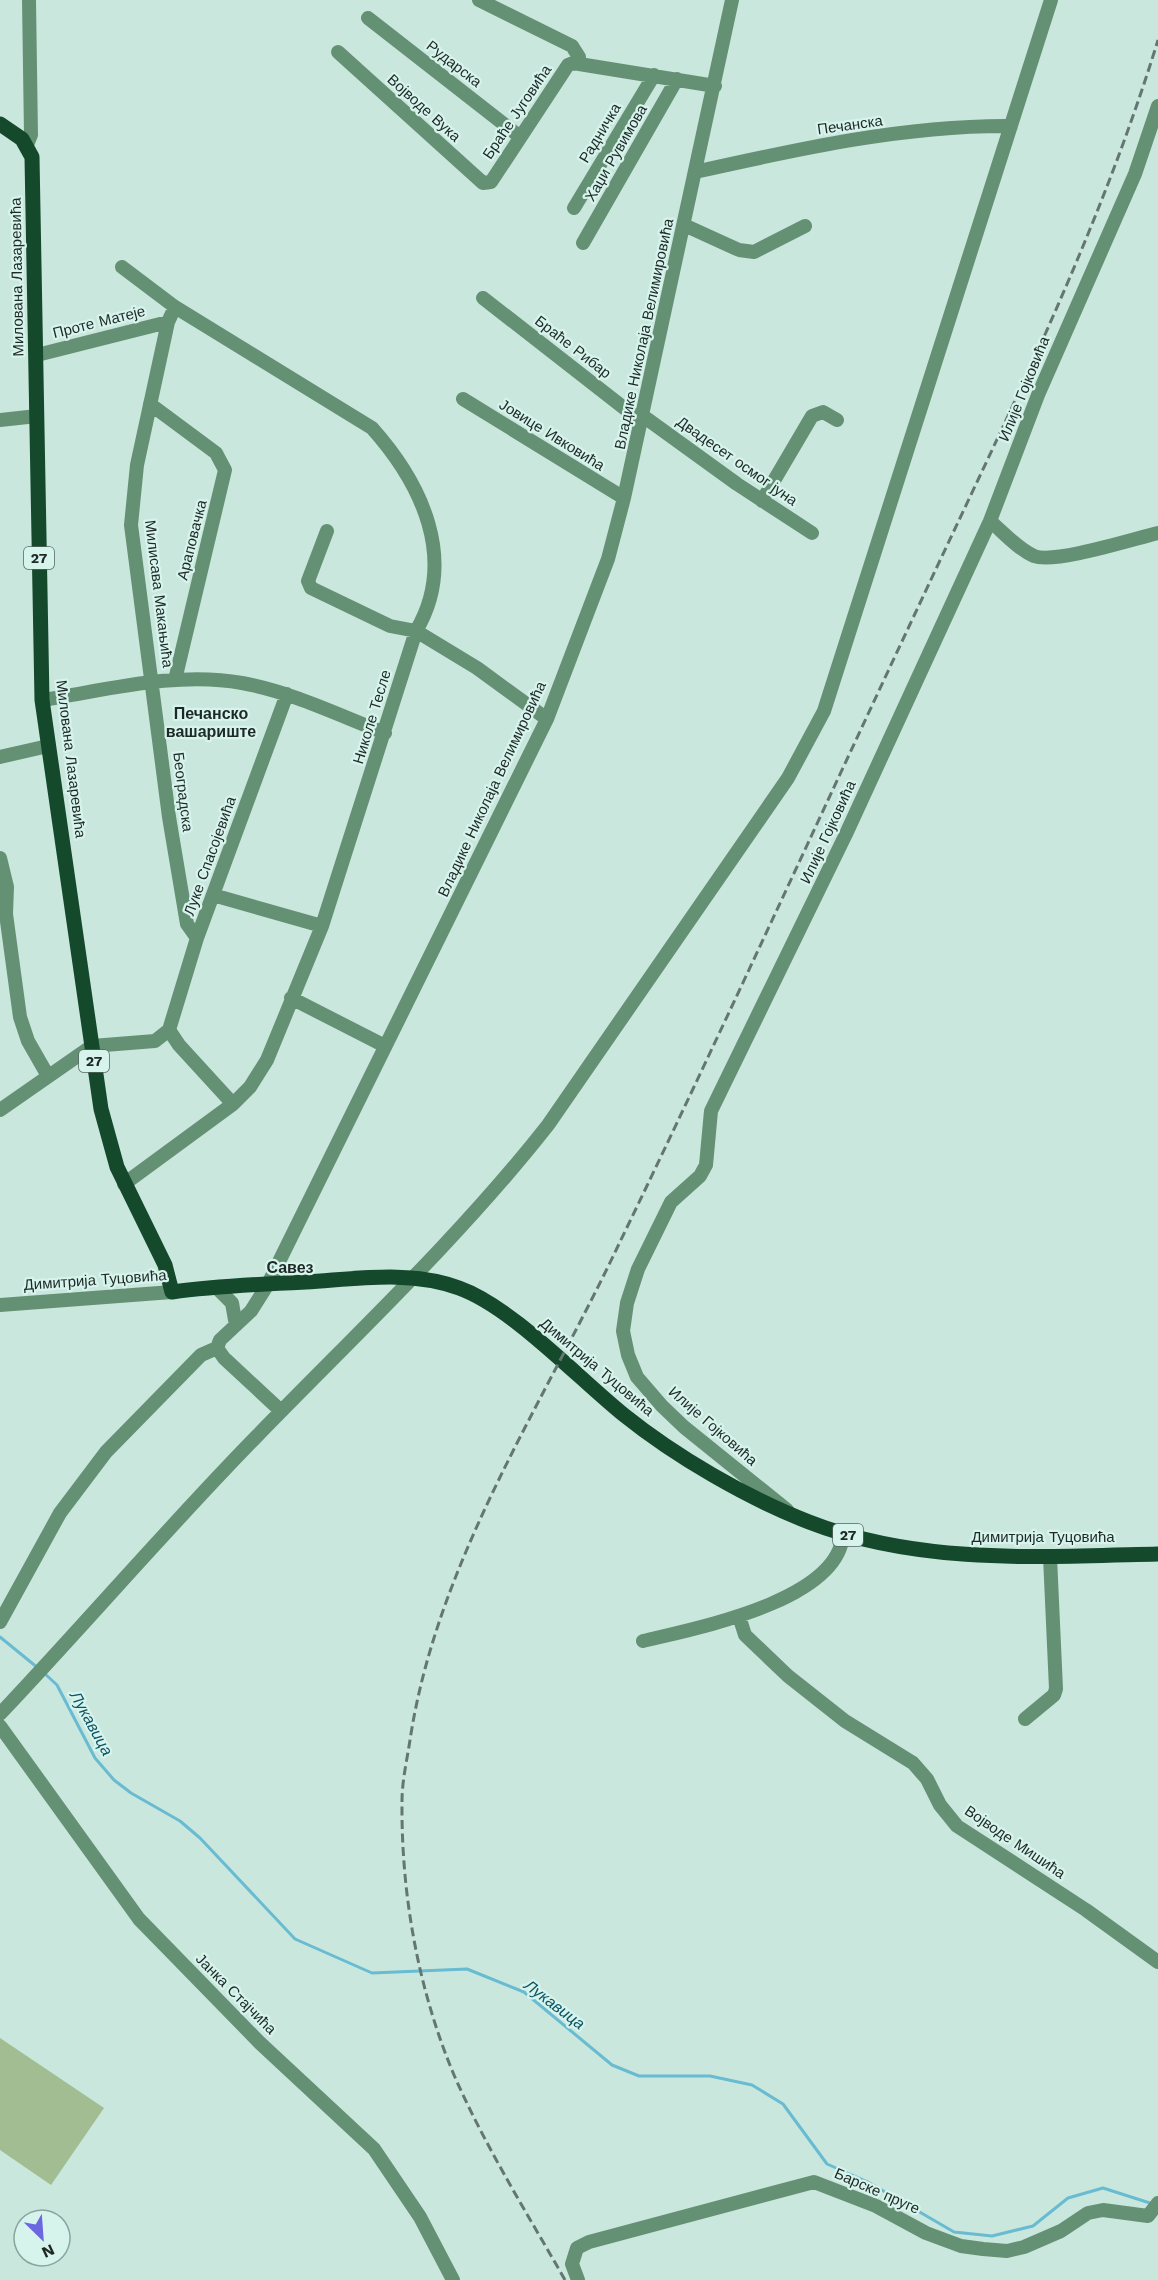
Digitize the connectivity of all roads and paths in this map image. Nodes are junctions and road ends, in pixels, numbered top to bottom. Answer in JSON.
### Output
{"nodes":[{"id":1,"x":29,"y":0,"type":"edge"},
{"id":2,"x":479,"y":0,"type":"edge"},
{"id":3,"x":732,"y":0,"type":"edge"},
{"id":4,"x":1051,"y":0,"type":"edge"},
{"id":5,"x":368,"y":18,"type":"dead end"},
{"id":6,"x":338,"y":52,"type":"dead end"},
{"id":7,"x":579,"y":63,"type":"junction"},
{"id":8,"x":654,"y":75,"type":"junction"},
{"id":9,"x":677,"y":79,"type":"junction"},
{"id":10,"x":715,"y":86,"type":"junction"},
{"id":11,"x":1158,"y":106,"type":"edge"},
{"id":12,"x":0,"y":124,"type":"edge"},
{"id":13,"x":1011,"y":126,"type":"junction"},
{"id":14,"x":519,"y":136,"type":"junction"},
{"id":15,"x":27,"y":145,"type":"junction"},
{"id":16,"x":696,"y":172,"type":"junction"},
{"id":17,"x":491,"y":182,"type":"joint"},
{"id":18,"x":574,"y":208,"type":"dead end"},
{"id":19,"x":684,"y":225,"type":"junction"},
{"id":20,"x":805,"y":226,"type":"dead end"},
{"id":21,"x":583,"y":243,"type":"dead end"},
{"id":22,"x":122,"y":267,"type":"dead end"},
{"id":23,"x":483,"y":298,"type":"dead end"},
{"id":24,"x":175,"y":307,"type":"junction"},
{"id":25,"x":168,"y":322,"type":"junction"},
{"id":26,"x":37,"y":355,"type":"junction"},
{"id":27,"x":464,"y":399,"type":"dead end"},
{"id":28,"x":150,"y":404,"type":"junction"},
{"id":29,"x":37,"y":416,"type":"junction"},
{"id":30,"x":642,"y":419,"type":"junction"},
{"id":31,"x":0,"y":420,"type":"edge"},
{"id":32,"x":837,"y":420,"type":"dead end"},
{"id":33,"x":624,"y":498,"type":"junction"},
{"id":34,"x":762,"y":501,"type":"junction"},
{"id":35,"x":990,"y":521,"type":"junction"},
{"id":36,"x":327,"y":531,"type":"dead end"},
{"id":37,"x":812,"y":532,"type":"dead end"},
{"id":38,"x":1158,"y":533,"type":"edge"},
{"id":39,"x":416,"y":632,"type":"junction"},
{"id":40,"x":175,"y":680,"type":"junction"},
{"id":41,"x":153,"y":683,"type":"junction"},
{"id":42,"x":287,"y":694,"type":"junction"},
{"id":43,"x":42,"y":700,"type":"junction"},
{"id":44,"x":548,"y":719,"type":"junction"},
{"id":45,"x":385,"y":734,"type":"junction"},
{"id":46,"x":48,"y":747,"type":"junction"},
{"id":47,"x":0,"y":757,"type":"edge"},
{"id":48,"x":0,"y":858,"type":"edge"},
{"id":49,"x":213,"y":895,"type":"junction"},
{"id":50,"x":203,"y":923,"type":"junction"},
{"id":51,"x":187,"y":924,"type":"junction"},
{"id":52,"x":322,"y":926,"type":"junction"},
{"id":53,"x":197,"y":938,"type":"junction"},
{"id":54,"x":291,"y":998,"type":"junction"},
{"id":55,"x":169,"y":1030,"type":"junction"},
{"id":56,"x":92,"y":1046,"type":"junction"},
{"id":57,"x":385,"y":1046,"type":"junction"},
{"id":58,"x":48,"y":1076,"type":"junction"},
{"id":59,"x":233,"y":1104,"type":"junction"},
{"id":60,"x":0,"y":1110,"type":"edge"},
{"id":61,"x":124,"y":1184,"type":"junction"},
{"id":62,"x":268,"y":1284,"type":"junction"},
{"id":63,"x":217,"y":1288,"type":"junction"},
{"id":64,"x":172,"y":1292,"type":"junction"},
{"id":65,"x":0,"y":1305,"type":"edge"},
{"id":66,"x":234,"y":1323,"type":"junction"},
{"id":67,"x":217,"y":1348,"type":"junction"},
{"id":68,"x":282,"y":1411,"type":"junction"},
{"id":69,"x":789,"y":1512,"type":"junction"},
{"id":70,"x":843,"y":1534,"type":"junction"},
{"id":71,"x":1158,"y":1554,"type":"edge"},
{"id":72,"x":1050,"y":1557,"type":"junction"},
{"id":73,"x":4,"y":1616,"type":"edge"},
{"id":74,"x":739,"y":1616,"type":"junction"},
{"id":75,"x":644,"y":1641,"type":"dead end"},
{"id":76,"x":0,"y":1714,"type":"edge"},
{"id":77,"x":1025,"y":1719,"type":"dead end"},
{"id":78,"x":0,"y":1726,"type":"edge"},
{"id":79,"x":5,"y":1742,"type":"edge"},
{"id":80,"x":1158,"y":1962,"type":"edge"},
{"id":81,"x":1156,"y":2207,"type":"edge"},
{"id":82,"x":453,"y":2280,"type":"edge"},
{"id":83,"x":578,"y":2280,"type":"edge"}],
"edges":[{"from":1,"to":15,"type":"street","name":"Милована Лазаревића"},
{"from":2,"to":7,"type":"street"},
{"from":3,"to":10,"type":"street","name":"Владике Николаја Велимировића"},
{"from":4,"to":13,"type":"street"},
{"from":5,"to":14,"type":"street","name":"Рударска"},
{"from":6,"to":17,"type":"street","name":"Војводе Вука"},
{"from":7,"to":8,"type":"street"},
{"from":7,"to":14,"type":"street","name":"Браће Југовића"},
{"from":8,"to":9,"type":"street"},
{"from":8,"to":18,"type":"street","name":"Радничка"},
{"from":9,"to":10,"type":"street"},
{"from":9,"to":21,"type":"street","name":"Хаџи Рувимова"},
{"from":10,"to":16,"type":"street","name":"Владике Николаја Велимировића"},
{"from":11,"to":35,"type":"street","name":"Илије Гојковића"},
{"from":12,"to":15,"type":"main road"},
{"from":13,"to":16,"type":"street","name":"Печанска"},
{"from":13,"to":68,"type":"street"},
{"from":14,"to":17,"type":"street","name":"Браће Југовића"},
{"from":15,"to":26,"type":"main road","name":"Милована Лазаревића","number":"27"},
{"from":16,"to":19,"type":"street","name":"Владике Николаја Велимировића"},
{"from":19,"to":20,"type":"street"},
{"from":19,"to":30,"type":"street","name":"Владике Николаја Велимировића"},
{"from":22,"to":24,"type":"street","name":"Николе Тесле"},
{"from":23,"to":30,"type":"street","name":"Браће Рибар"},
{"from":24,"to":25,"type":"street","name":"Проте Матеје"},
{"from":24,"to":39,"type":"street","name":"Николе Тесле"},
{"from":25,"to":26,"type":"street","name":"Проте Матеје"},
{"from":25,"to":28,"type":"street","name":"Проте Матеје"},
{"from":26,"to":29,"type":"main road","name":"Милована Лазаревића","number":"27"},
{"from":27,"to":33,"type":"street","name":"Јовице Ивковића"},
{"from":28,"to":40,"type":"street","name":"Араповачка"},
{"from":28,"to":41,"type":"street","name":"Милисава Макањића"},
{"from":29,"to":31,"type":"street"},
{"from":29,"to":43,"type":"main road","name":"Милована Лазаревића","number":"27"},
{"from":30,"to":33,"type":"street","name":"Владике Николаја Велимировића"},
{"from":30,"to":34,"type":"street","name":"Двадесет осмог јуна"},
{"from":32,"to":34,"type":"street"},
{"from":33,"to":44,"type":"street","name":"Владике Николаја Велимировића"},
{"from":34,"to":37,"type":"street","name":"Двадесет осмог јуна"},
{"from":35,"to":38,"type":"street"},
{"from":35,"to":69,"type":"street","name":"Илије Гојковића"},
{"from":36,"to":39,"type":"street"},
{"from":39,"to":44,"type":"street"},
{"from":39,"to":45,"type":"street","name":"Николе Тесле"},
{"from":40,"to":41,"type":"street"},
{"from":40,"to":42,"type":"street"},
{"from":41,"to":43,"type":"street"},
{"from":41,"to":51,"type":"street","name":"Београдска"},
{"from":42,"to":45,"type":"street"},
{"from":42,"to":49,"type":"street","name":"Луке Спасојевића"},
{"from":43,"to":46,"type":"main road","name":"Милована Лазаревића","number":"27"},
{"from":44,"to":57,"type":"street","name":"Владике Николаја Велимировића"},
{"from":45,"to":52,"type":"street","name":"Николе Тесле"},
{"from":46,"to":47,"type":"street"},
{"from":46,"to":56,"type":"main road","name":"Милована Лазаревића","number":"27"},
{"from":48,"to":58,"type":"street"},
{"from":49,"to":50,"type":"street","name":"Луке Спасојевића"},
{"from":49,"to":52,"type":"street"},
{"from":50,"to":51,"type":"street"},
{"from":50,"to":53,"type":"street","name":"Луке Спасојевића"},
{"from":51,"to":53,"type":"street","name":"Београдска"},
{"from":52,"to":54,"type":"street","name":"Николе Тесле"},
{"from":53,"to":55,"type":"street","name":"Луке Спасојевића"},
{"from":54,"to":57,"type":"street"},
{"from":54,"to":59,"type":"street","name":"Николе Тесле"},
{"from":55,"to":56,"type":"street"},
{"from":55,"to":59,"type":"street"},
{"from":56,"to":58,"type":"street"},
{"from":56,"to":61,"type":"main road","name":"Милована Лазаревића","number":"27"},
{"from":57,"to":62,"type":"street","name":"Владике Николаја Велимировића"},
{"from":58,"to":60,"type":"street"},
{"from":59,"to":61,"type":"street","name":"Николе Тесле"},
{"from":61,"to":64,"type":"main road","name":"Милована Лазаревића","number":"27"},
{"from":62,"to":63,"type":"main road","name":"Димитрија Туцовића","number":"27"},
{"from":62,"to":66,"type":"street"},
{"from":62,"to":69,"type":"main road","name":"Димитрија Туцовића","number":"27"},
{"from":63,"to":64,"type":"main road","name":"Димитрија Туцовића","number":"27"},
{"from":63,"to":66,"type":"street"},
{"from":64,"to":65,"type":"street","name":"Димитрија Туцовића"},
{"from":66,"to":67,"type":"street"},
{"from":67,"to":68,"type":"street"},
{"from":67,"to":73,"type":"street"},
{"from":68,"to":76,"type":"street"},
{"from":69,"to":70,"type":"main road","name":"Димитрија Туцовића","number":"27"},
{"from":70,"to":72,"type":"main road","name":"Димитрија Туцовића","number":"27"},
{"from":70,"to":74,"type":"street"},
{"from":71,"to":72,"type":"main road","name":"Димитрија Туцовића","number":"27"},
{"from":72,"to":77,"type":"street"},
{"from":74,"to":75,"type":"street"},
{"from":74,"to":80,"type":"street","name":"Војводе Мишића"},
{"from":78,"to":79,"type":"street","name":"Јанка Стајчића"},
{"from":79,"to":82,"type":"street","name":"Јанка Стајчића"},
{"from":81,"to":83,"type":"street","name":"Барске пруге"}]}
